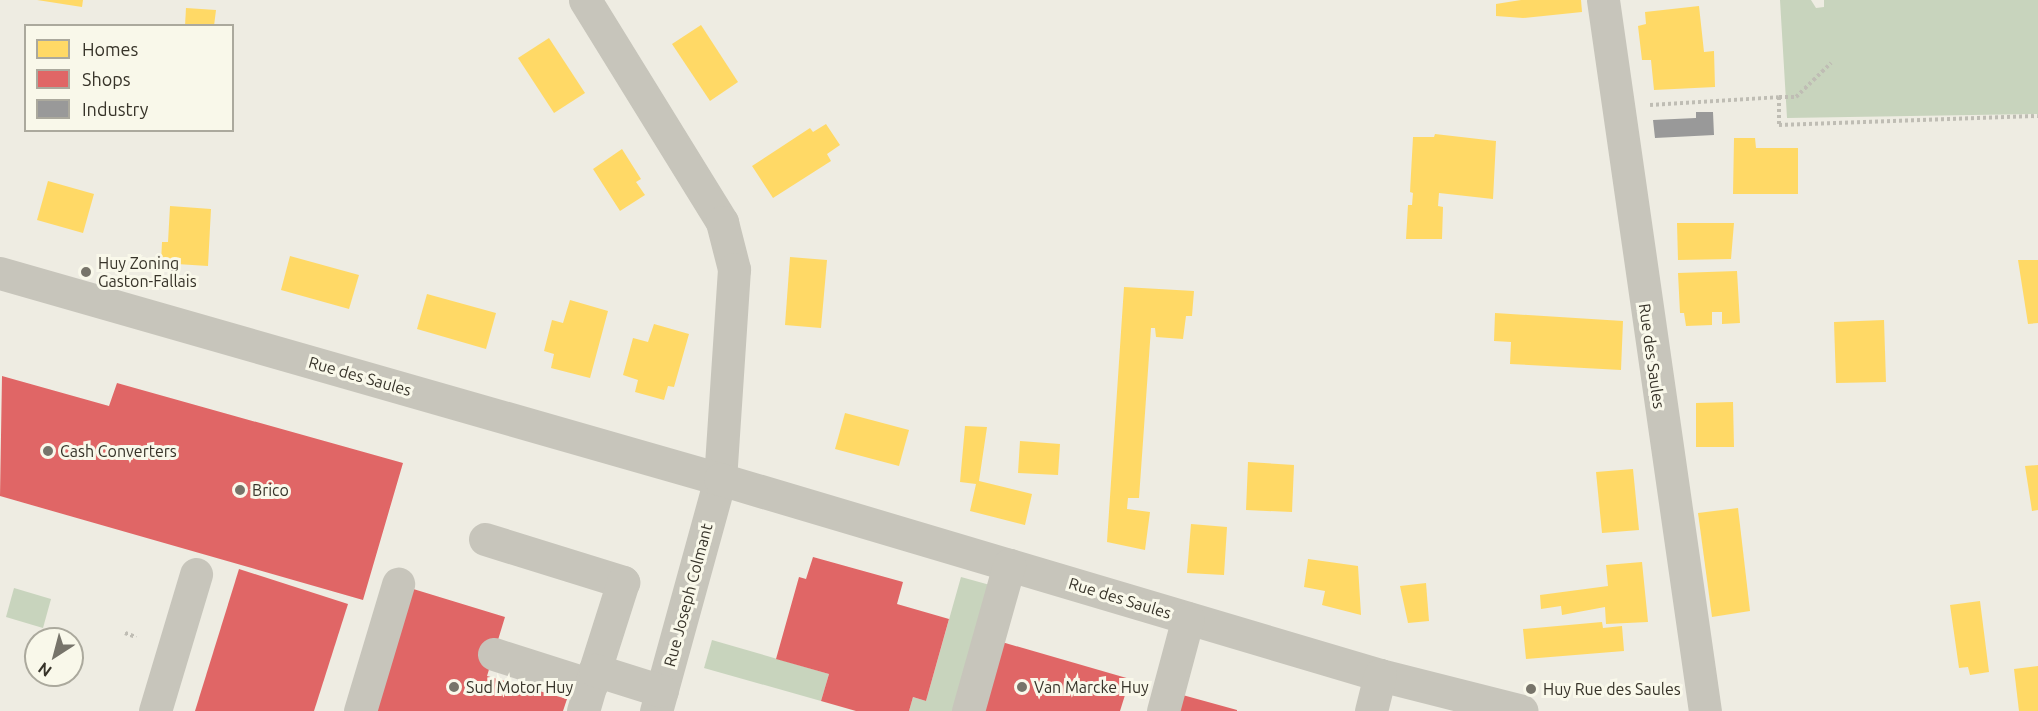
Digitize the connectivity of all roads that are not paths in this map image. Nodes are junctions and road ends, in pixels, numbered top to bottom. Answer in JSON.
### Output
{"nodes":[{"id":1,"x":585,"y":0,"type":"edge"},
{"id":2,"x":1603,"y":0,"type":"edge"},
{"id":3,"x":0,"y":273,"type":"edge"},
{"id":4,"x":720,"y":479,"type":"junction"},
{"id":5,"x":485,"y":539,"type":"dead end"},
{"id":6,"x":1009,"y":565,"type":"junction"},
{"id":7,"x":196,"y":574,"type":"dead end"},
{"id":8,"x":398,"y":584,"type":"dead end"},
{"id":9,"x":1188,"y":618,"type":"junction"},
{"id":10,"x":494,"y":654,"type":"dead end"},
{"id":11,"x":1380,"y":675,"type":"junction"},
{"id":12,"x":589,"y":689,"type":"edge"},
{"id":13,"x":1427,"y":699,"type":"edge"},
{"id":14,"x":659,"y":701,"type":"edge"},
{"id":15,"x":155,"y":711,"type":"edge"},
{"id":16,"x":360,"y":711,"type":"edge"},
{"id":17,"x":968,"y":711,"type":"edge"},
{"id":18,"x":1163,"y":711,"type":"edge"},
{"id":19,"x":1371,"y":711,"type":"edge"},
{"id":20,"x":1522,"y":711,"type":"edge"},
{"id":21,"x":1705,"y":711,"type":"edge"}],
"edges":[{"from":1,"to":4,"type":"street"},
{"from":2,"to":21,"type":"street","name":"Rue des Saules"},
{"from":3,"to":4,"type":"street","name":"Rue des Saules"},
{"from":4,"to":6,"type":"street","name":"Rue des Saules"},
{"from":4,"to":14,"type":"street","name":"Rue Joseph Colmant"},
{"from":5,"to":12,"type":"street"},
{"from":6,"to":9,"type":"street","name":"Rue des Saules"},
{"from":6,"to":17,"type":"street"},
{"from":7,"to":15,"type":"street"},
{"from":8,"to":16,"type":"street"},
{"from":9,"to":11,"type":"street","name":"Rue des Saules"},
{"from":9,"to":18,"type":"street"},
{"from":10,"to":12,"type":"street"},
{"from":11,"to":13,"type":"street","name":"Rue des Saules"},
{"from":11,"to":19,"type":"street"},
{"from":12,"to":14,"type":"street"},
{"from":13,"to":20,"type":"street","name":"Rue des Saules"}]}
